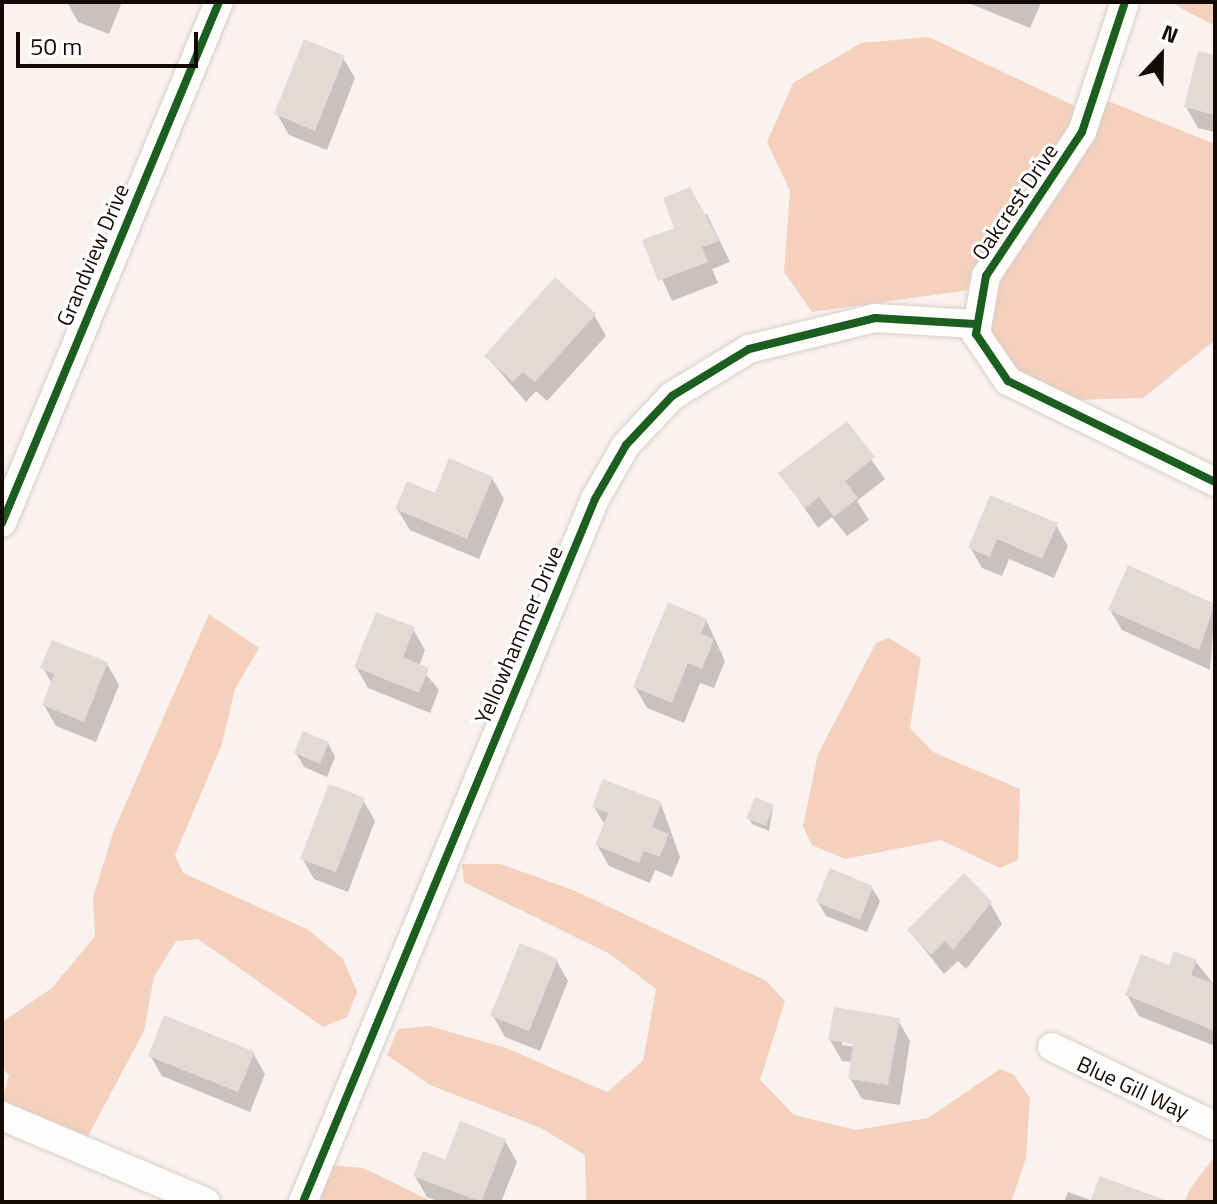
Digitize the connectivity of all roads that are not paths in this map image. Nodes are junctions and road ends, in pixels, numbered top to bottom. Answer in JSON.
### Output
{"nodes":[{"id":1,"x":219,"y":2,"type":"edge"},
{"id":2,"x":1125,"y":2,"type":"edge"},
{"id":3,"x":975,"y":324,"type":"junction"},
{"id":4,"x":1215,"y":482,"type":"edge"},
{"id":5,"x":2,"y":523,"type":"edge"},
{"id":6,"x":1052,"y":1047,"type":"dead end"},
{"id":7,"x":2,"y":1116,"type":"edge"},
{"id":8,"x":1215,"y":1126,"type":"edge"},
{"id":9,"x":206,"y":1202,"type":"edge"},
{"id":10,"x":303,"y":1202,"type":"edge"}],
"edges":[{"from":1,"to":5,"type":"street","name":"Grandview Drive"},
{"from":2,"to":3,"type":"street","name":"Oakcrest Drive"},
{"from":3,"to":4,"type":"street"},
{"from":3,"to":10,"type":"street","name":"Yellowhammer Drive"},
{"from":6,"to":8,"type":"street","name":"Blue Gill Way"},
{"from":7,"to":9,"type":"street"}]}
